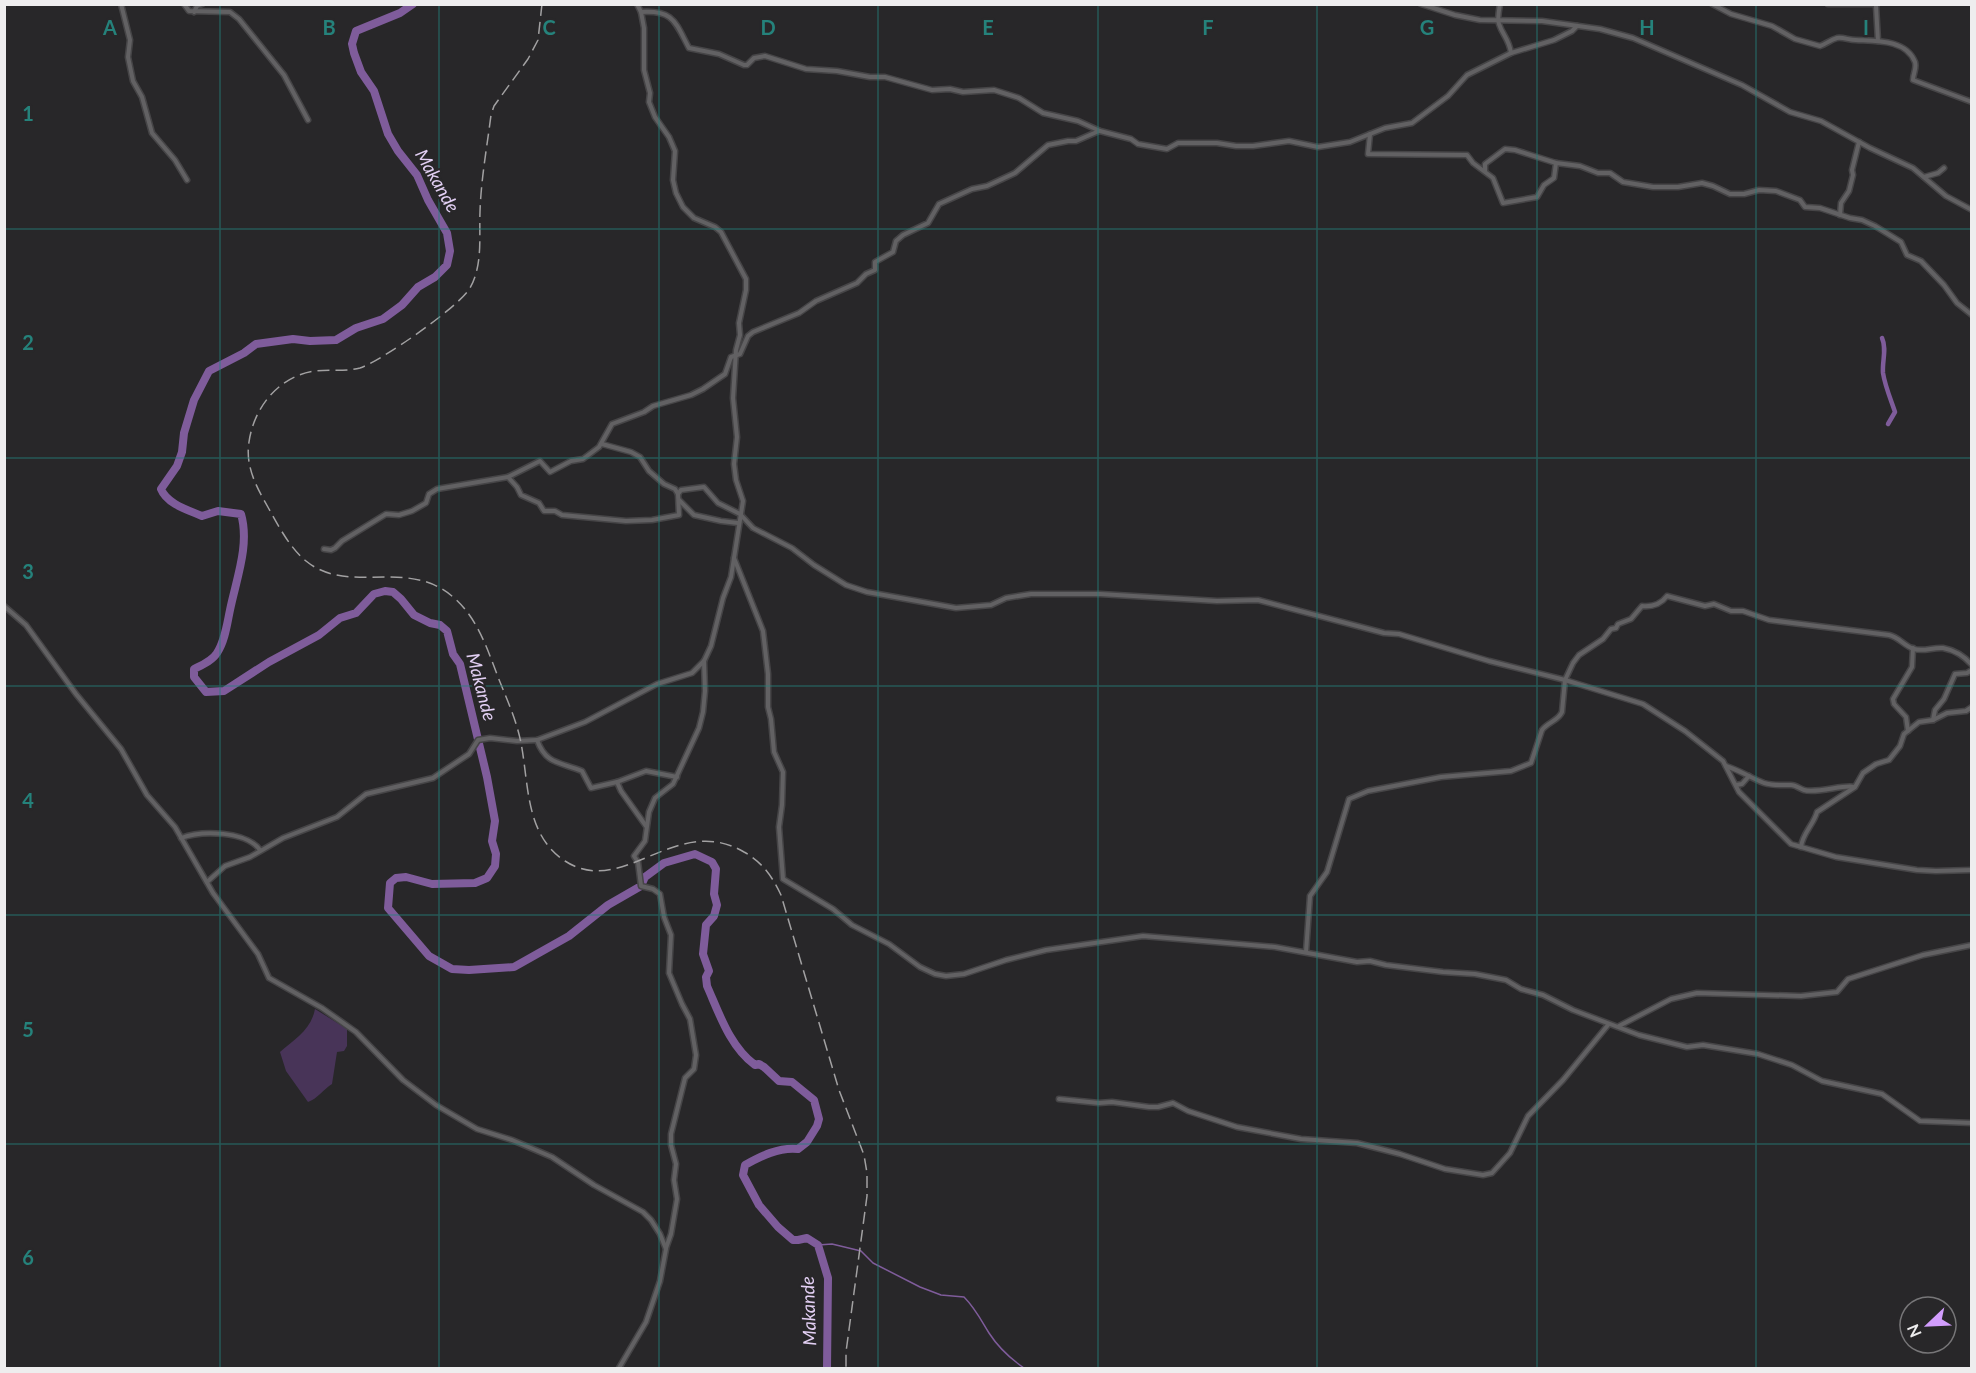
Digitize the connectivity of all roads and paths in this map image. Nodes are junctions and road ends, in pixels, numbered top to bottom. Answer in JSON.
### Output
{"nodes":[{"id":1,"x":121,"y":4,"type":"edge"},
{"id":2,"x":184,"y":4,"type":"edge"},
{"id":3,"x":202,"y":4,"type":"edge"},
{"id":4,"x":637,"y":4,"type":"edge"},
{"id":5,"x":1421,"y":4,"type":"edge"},
{"id":6,"x":1500,"y":4,"type":"edge"},
{"id":7,"x":1712,"y":4,"type":"edge"},
{"id":8,"x":1828,"y":4,"type":"edge"},
{"id":9,"x":1877,"y":5,"type":"edge"},
{"id":10,"x":193,"y":12,"type":"junction"},
{"id":11,"x":641,"y":12,"type":"junction"},
{"id":12,"x":1498,"y":20,"type":"junction"},
{"id":13,"x":1576,"y":26,"type":"junction"},
{"id":14,"x":1878,"y":42,"type":"junction"},
{"id":15,"x":1511,"y":53,"type":"junction"},
{"id":16,"x":1971,"y":102,"type":"edge"},
{"id":17,"x":308,"y":120,"type":"dead end"},
{"id":18,"x":1100,"y":130,"type":"junction"},
{"id":19,"x":1370,"y":134,"type":"junction"},
{"id":20,"x":1859,"y":142,"type":"junction"},
{"id":21,"x":1556,"y":163,"type":"junction"},
{"id":22,"x":1944,"y":168,"type":"dead end"},
{"id":23,"x":1485,"y":171,"type":"junction"},
{"id":24,"x":1923,"y":177,"type":"junction"},
{"id":25,"x":187,"y":180,"type":"dead end"},
{"id":26,"x":1971,"y":210,"type":"edge"},
{"id":27,"x":1840,"y":215,"type":"junction"},
{"id":28,"x":1971,"y":315,"type":"edge"},
{"id":29,"x":737,"y":355,"type":"junction"},
{"id":30,"x":602,"y":444,"type":"junction"},
{"id":31,"x":508,"y":477,"type":"junction"},
{"id":32,"x":678,"y":497,"type":"junction"},
{"id":33,"x":740,"y":514,"type":"junction"},
{"id":34,"x":738,"y":523,"type":"junction"},
{"id":35,"x":324,"y":549,"type":"dead end"},
{"id":36,"x":734,"y":558,"type":"junction"},
{"id":37,"x":4,"y":606,"type":"edge"},
{"id":38,"x":1912,"y":648,"type":"junction"},
{"id":39,"x":704,"y":661,"type":"junction"},
{"id":40,"x":1971,"y":665,"type":"edge"},
{"id":41,"x":1971,"y":670,"type":"edge"},
{"id":42,"x":1565,"y":680,"type":"junction"},
{"id":43,"x":1971,"y":707,"type":"edge"},
{"id":44,"x":1933,"y":720,"type":"junction"},
{"id":45,"x":1908,"y":731,"type":"junction"},
{"id":46,"x":537,"y":740,"type":"junction"},
{"id":47,"x":1726,"y":766,"type":"junction"},
{"id":48,"x":1749,"y":776,"type":"junction"},
{"id":49,"x":677,"y":777,"type":"junction"},
{"id":50,"x":617,"y":782,"type":"junction"},
{"id":51,"x":1735,"y":785,"type":"junction"},
{"id":52,"x":1855,"y":787,"type":"junction"},
{"id":53,"x":646,"y":826,"type":"junction"},
{"id":54,"x":181,"y":838,"type":"junction"},
{"id":55,"x":1801,"y":847,"type":"junction"},
{"id":56,"x":260,"y":850,"type":"junction"},
{"id":57,"x":1971,"y":870,"type":"edge"},
{"id":58,"x":207,"y":882,"type":"junction"},
{"id":59,"x":1971,"y":945,"type":"edge"},
{"id":60,"x":1306,"y":952,"type":"junction"},
{"id":61,"x":1609,"y":1025,"type":"junction"},
{"id":62,"x":1618,"y":1026,"type":"junction"},
{"id":63,"x":1059,"y":1099,"type":"dead end"},
{"id":64,"x":1971,"y":1123,"type":"edge"},
{"id":65,"x":666,"y":1249,"type":"junction"},
{"id":66,"x":619,"y":1368,"type":"edge"}],
"edges":[{"from":1,"to":25,"type":"street"},
{"from":2,"to":10,"type":"street"},
{"from":3,"to":10,"type":"street"},
{"from":4,"to":11,"type":"street"},
{"from":5,"to":12,"type":"street"},
{"from":6,"to":12,"type":"street"},
{"from":7,"to":14,"type":"street"},
{"from":8,"to":9,"type":"street"},
{"from":9,"to":14,"type":"street"},
{"from":10,"to":17,"type":"street"},
{"from":11,"to":18,"type":"street"},
{"from":11,"to":29,"type":"street"},
{"from":12,"to":13,"type":"street"},
{"from":12,"to":15,"type":"street"},
{"from":13,"to":15,"type":"street"},
{"from":13,"to":20,"type":"street"},
{"from":14,"to":16,"type":"street"},
{"from":15,"to":19,"type":"street"},
{"from":18,"to":19,"type":"street"},
{"from":18,"to":29,"type":"street"},
{"from":19,"to":23,"type":"street"},
{"from":20,"to":24,"type":"street"},
{"from":20,"to":27,"type":"street"},
{"from":21,"to":23,"type":"street"},
{"from":21,"to":23,"type":"street"},
{"from":21,"to":27,"type":"street"},
{"from":22,"to":24,"type":"street"},
{"from":24,"to":26,"type":"street"},
{"from":27,"to":28,"type":"street"},
{"from":29,"to":30,"type":"street"},
{"from":29,"to":33,"type":"street"},
{"from":30,"to":31,"type":"street"},
{"from":30,"to":32,"type":"street"},
{"from":31,"to":32,"type":"street"},
{"from":31,"to":35,"type":"street"},
{"from":32,"to":33,"type":"street"},
{"from":32,"to":34,"type":"street"},
{"from":33,"to":34,"type":"street"},
{"from":33,"to":42,"type":"street"},
{"from":34,"to":36,"type":"street"},
{"from":36,"to":39,"type":"street"},
{"from":36,"to":60,"type":"street"},
{"from":37,"to":54,"type":"street"},
{"from":38,"to":40,"type":"street"},
{"from":38,"to":42,"type":"street"},
{"from":38,"to":45,"type":"street"},
{"from":39,"to":46,"type":"street"},
{"from":39,"to":49,"type":"street"},
{"from":41,"to":44,"type":"street"},
{"from":42,"to":47,"type":"street"},
{"from":42,"to":60,"type":"street"},
{"from":43,"to":44,"type":"street"},
{"from":44,"to":45,"type":"street"},
{"from":45,"to":52,"type":"street"},
{"from":46,"to":50,"type":"street"},
{"from":46,"to":56,"type":"street"},
{"from":47,"to":48,"type":"street"},
{"from":47,"to":51,"type":"street"},
{"from":48,"to":51,"type":"street"},
{"from":48,"to":52,"type":"street"},
{"from":49,"to":50,"type":"street"},
{"from":49,"to":53,"type":"street"},
{"from":50,"to":53,"type":"street"},
{"from":51,"to":55,"type":"street"},
{"from":52,"to":55,"type":"street"},
{"from":53,"to":65,"type":"street"},
{"from":54,"to":56,"type":"street"},
{"from":54,"to":58,"type":"street"},
{"from":55,"to":57,"type":"street"},
{"from":56,"to":58,"type":"street"},
{"from":58,"to":65,"type":"street"},
{"from":59,"to":62,"type":"street"},
{"from":60,"to":61,"type":"street"},
{"from":61,"to":62,"type":"street"},
{"from":61,"to":63,"type":"street"},
{"from":62,"to":64,"type":"street"},
{"from":65,"to":66,"type":"street"}]}
